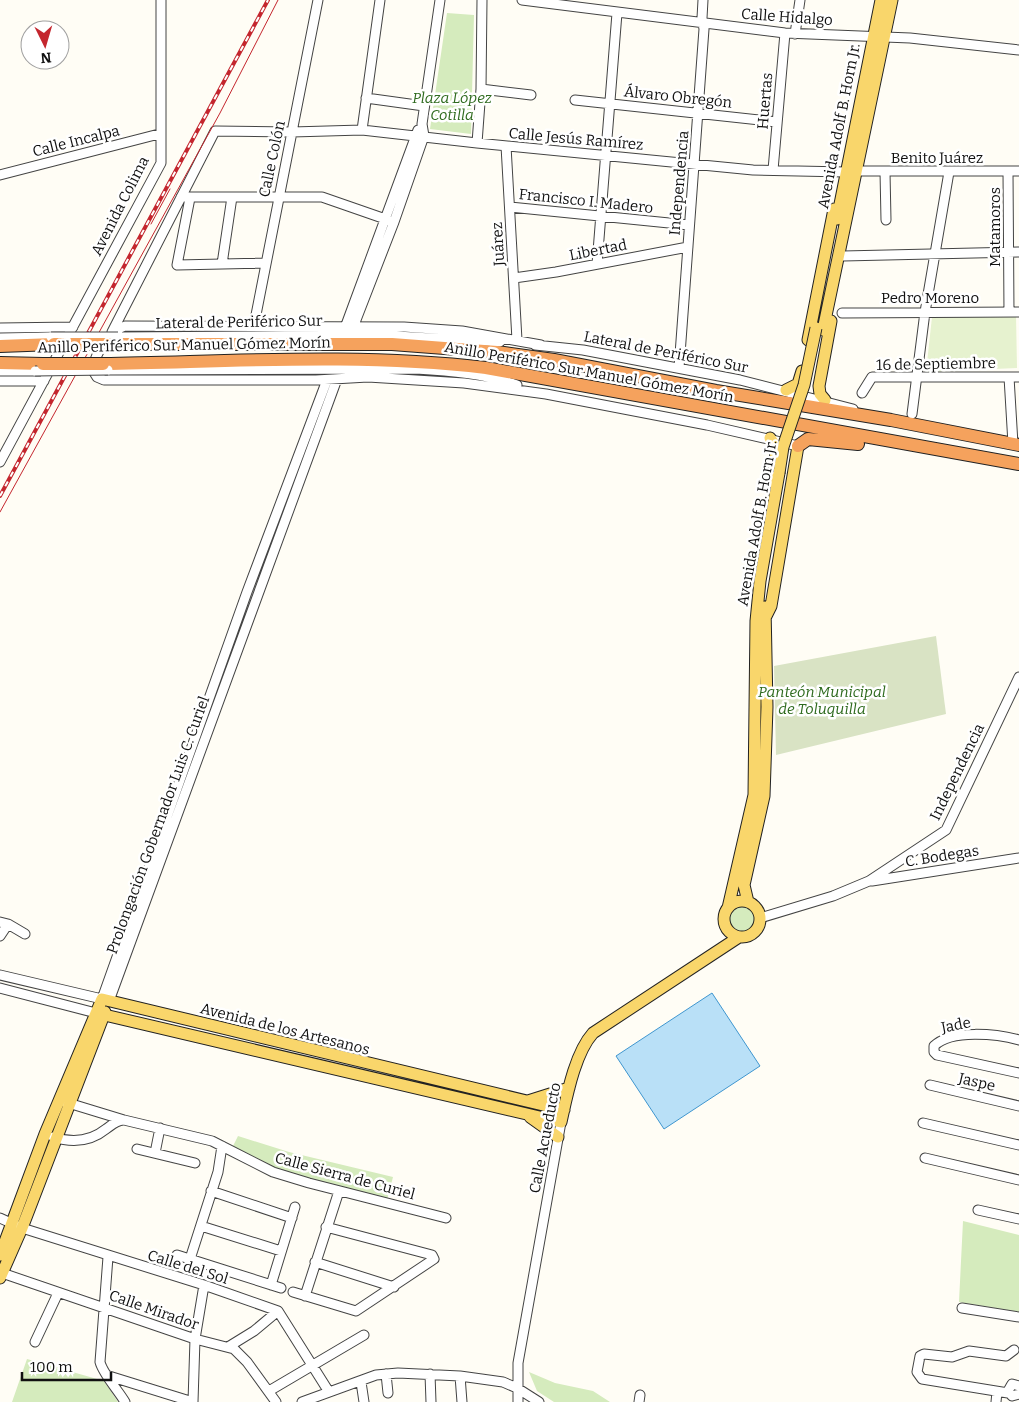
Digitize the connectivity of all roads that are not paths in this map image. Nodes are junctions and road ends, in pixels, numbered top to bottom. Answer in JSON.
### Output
{"nodes":[{"id":1,"x":161,"y":0,"type":"edge"},
{"id":2,"x":318,"y":0,"type":"edge"},
{"id":3,"x":380,"y":0,"type":"edge"},
{"id":4,"x":440,"y":0,"type":"edge"},
{"id":5,"x":482,"y":0,"type":"edge"},
{"id":6,"x":522,"y":0,"type":"edge"},
{"id":7,"x":703,"y":0,"type":"edge"},
{"id":8,"x":800,"y":0,"type":"edge"},
{"id":9,"x":880,"y":0,"type":"edge"},
{"id":10,"x":892,"y":0,"type":"edge"},
{"id":11,"x":617,"y":14,"type":"junction"},
{"id":12,"x":703,"y":24,"type":"junction"},
{"id":13,"x":785,"y":33,"type":"junction"},
{"id":14,"x":795,"y":34,"type":"junction"},
{"id":15,"x":872,"y":36,"type":"junction"},
{"id":16,"x":884,"y":36,"type":"junction"},
{"id":17,"x":1019,"y":50,"type":"edge"},
{"id":18,"x":481,"y":89,"type":"junction"},
{"id":19,"x":531,"y":95,"type":"dead end"},
{"id":20,"x":366,"y":98,"type":"junction"},
{"id":21,"x":575,"y":100,"type":"dead end"},
{"id":22,"x":610,"y":103,"type":"junction"},
{"id":23,"x":424,"y":106,"type":"junction"},
{"id":24,"x":699,"y":112,"type":"junction"},
{"id":25,"x":777,"y":122,"type":"junction"},
{"id":26,"x":362,"y":130,"type":"junction"},
{"id":27,"x":292,"y":132,"type":"junction"},
{"id":28,"x":159,"y":134,"type":"junction"},
{"id":29,"x":420,"y":136,"type":"junction"},
{"id":30,"x":477,"y":143,"type":"junction"},
{"id":31,"x":506,"y":146,"type":"junction"},
{"id":32,"x":606,"y":156,"type":"junction"},
{"id":33,"x":694,"y":164,"type":"junction"},
{"id":34,"x":773,"y":170,"type":"junction"},
{"id":35,"x":849,"y":172,"type":"junction"},
{"id":36,"x":885,"y":172,"type":"junction"},
{"id":37,"x":949,"y":172,"type":"junction"},
{"id":38,"x":1008,"y":172,"type":"junction"},
{"id":39,"x":1019,"y":172,"type":"edge"},
{"id":40,"x":0,"y":175,"type":"edge"},
{"id":41,"x":850,"y":192,"type":"junction"},
{"id":42,"x":278,"y":197,"type":"junction"},
{"id":43,"x":185,"y":198,"type":"junction"},
{"id":44,"x":232,"y":198,"type":"junction"},
{"id":45,"x":510,"y":207,"type":"junction"},
{"id":46,"x":601,"y":216,"type":"junction"},
{"id":47,"x":390,"y":220,"type":"junction"},
{"id":48,"x":886,"y":220,"type":"dead end"},
{"id":49,"x":689,"y":225,"type":"junction"},
{"id":50,"x":688,"y":247,"type":"junction"},
{"id":51,"x":1009,"y":252,"type":"junction"},
{"id":52,"x":1019,"y":252,"type":"edge"},
{"id":53,"x":935,"y":254,"type":"junction"},
{"id":54,"x":843,"y":256,"type":"junction"},
{"id":55,"x":264,"y":263,"type":"junction"},
{"id":56,"x":222,"y":264,"type":"junction"},
{"id":57,"x":597,"y":264,"type":"junction"},
{"id":58,"x":514,"y":278,"type":"junction"},
{"id":59,"x":925,"y":312,"type":"junction"},
{"id":60,"x":1009,"y":312,"type":"junction"},
{"id":61,"x":1019,"y":312,"type":"edge"},
{"id":62,"x":842,"y":313,"type":"dead end"},
{"id":63,"x":254,"y":325,"type":"junction"},
{"id":64,"x":73,"y":327,"type":"junction"},
{"id":65,"x":0,"y":328,"type":"edge"},
{"id":66,"x":346,"y":328,"type":"junction"},
{"id":67,"x":819,"y":334,"type":"junction"},
{"id":68,"x":0,"y":338,"type":"edge"},
{"id":69,"x":113,"y":338,"type":"junction"},
{"id":70,"x":517,"y":340,"type":"junction"},
{"id":71,"x":52,"y":341,"type":"junction"},
{"id":72,"x":392,"y":344,"type":"junction"},
{"id":73,"x":541,"y":345,"type":"junction"},
{"id":74,"x":0,"y":346,"type":"edge"},
{"id":75,"x":0,"y":363,"type":"edge"},
{"id":76,"x":804,"y":365,"type":"junction"},
{"id":77,"x":39,"y":367,"type":"junction"},
{"id":78,"x":105,"y":367,"type":"junction"},
{"id":79,"x":679,"y":368,"type":"junction"},
{"id":80,"x":822,"y":368,"type":"junction"},
{"id":81,"x":0,"y":371,"type":"edge"},
{"id":82,"x":917,"y":376,"type":"junction"},
{"id":83,"x":1009,"y":377,"type":"junction"},
{"id":84,"x":1019,"y":377,"type":"edge"},
{"id":85,"x":332,"y":380,"type":"junction"},
{"id":86,"x":501,"y":380,"type":"junction"},
{"id":87,"x":0,"y":381,"type":"edge"},
{"id":88,"x":44,"y":381,"type":"junction"},
{"id":89,"x":596,"y":388,"type":"junction"},
{"id":90,"x":786,"y":390,"type":"junction"},
{"id":91,"x":862,"y":393,"type":"dead end"},
{"id":92,"x":546,"y":394,"type":"junction"},
{"id":93,"x":825,"y":400,"type":"junction"},
{"id":94,"x":912,"y":414,"type":"dead end"},
{"id":95,"x":891,"y":420,"type":"junction"},
{"id":96,"x":770,"y":438,"type":"junction"},
{"id":97,"x":1016,"y":445,"type":"edge"},
{"id":98,"x":798,"y":446,"type":"junction"},
{"id":99,"x":775,"y":458,"type":"junction"},
{"id":100,"x":986,"y":458,"type":"junction"},
{"id":101,"x":794,"y":461,"type":"junction"},
{"id":102,"x":0,"y":462,"type":"edge"},
{"id":103,"x":1019,"y":464,"type":"edge"},
{"id":104,"x":760,"y":620,"type":"junction"},
{"id":105,"x":1019,"y":677,"type":"edge"},
{"id":106,"x":1019,"y":858,"type":"edge"},
{"id":107,"x":869,"y":881,"type":"junction"},
{"id":108,"x":748,"y":902,"type":"junction"},
{"id":109,"x":728,"y":908,"type":"junction"},
{"id":110,"x":760,"y":918,"type":"junction"},
{"id":111,"x":4,"y":922,"type":"edge"},
{"id":112,"x":727,"y":929,"type":"junction"},
{"id":113,"x":25,"y":934,"type":"dead end"},
{"id":114,"x":0,"y":936,"type":"edge"},
{"id":115,"x":739,"y":937,"type":"junction"},
{"id":116,"x":711,"y":956,"type":"junction"},
{"id":117,"x":0,"y":975,"type":"edge"},
{"id":118,"x":0,"y":988,"type":"edge"},
{"id":119,"x":106,"y":1000,"type":"junction"},
{"id":120,"x":100,"y":1014,"type":"junction"},
{"id":121,"x":1019,"y":1040,"type":"edge"},
{"id":122,"x":371,"y":1065,"type":"junction"},
{"id":123,"x":1019,"y":1073,"type":"edge"},
{"id":124,"x":368,"y":1077,"type":"junction"},
{"id":125,"x":442,"y":1082,"type":"junction"},
{"id":126,"x":930,"y":1085,"type":"dead end"},
{"id":127,"x":569,"y":1088,"type":"junction"},
{"id":128,"x":438,"y":1093,"type":"junction"},
{"id":129,"x":528,"y":1101,"type":"junction"},
{"id":130,"x":65,"y":1102,"type":"junction"},
{"id":131,"x":1019,"y":1106,"type":"edge"},
{"id":132,"x":524,"y":1114,"type":"junction"},
{"id":133,"x":562,"y":1116,"type":"junction"},
{"id":134,"x":124,"y":1120,"type":"junction"},
{"id":135,"x":923,"y":1123,"type":"dead end"},
{"id":136,"x":160,"y":1128,"type":"junction"},
{"id":137,"x":50,"y":1136,"type":"junction"},
{"id":138,"x":558,"y":1137,"type":"junction"},
{"id":139,"x":1019,"y":1146,"type":"edge"},
{"id":140,"x":225,"y":1147,"type":"junction"},
{"id":141,"x":137,"y":1149,"type":"dead end"},
{"id":142,"x":155,"y":1153,"type":"junction"},
{"id":143,"x":925,"y":1158,"type":"dead end"},
{"id":144,"x":195,"y":1163,"type":"dead end"},
{"id":145,"x":1019,"y":1180,"type":"edge"},
{"id":146,"x":337,"y":1190,"type":"junction"},
{"id":147,"x":211,"y":1192,"type":"junction"},
{"id":148,"x":295,"y":1207,"type":"dead end"},
{"id":149,"x":978,"y":1210,"type":"dead end"},
{"id":150,"x":0,"y":1218,"type":"edge"},
{"id":151,"x":292,"y":1218,"type":"junction"},
{"id":152,"x":446,"y":1218,"type":"dead end"},
{"id":153,"x":1019,"y":1220,"type":"edge"},
{"id":154,"x":18,"y":1226,"type":"junction"},
{"id":155,"x":201,"y":1226,"type":"junction"},
{"id":156,"x":326,"y":1227,"type":"junction"},
{"id":157,"x":281,"y":1251,"type":"junction"},
{"id":158,"x":0,"y":1255,"type":"edge"},
{"id":159,"x":177,"y":1255,"type":"dead end"},
{"id":160,"x":108,"y":1257,"type":"junction"},
{"id":161,"x":190,"y":1259,"type":"junction"},
{"id":162,"x":315,"y":1262,"type":"junction"},
{"id":163,"x":1,"y":1276,"type":"edge"},
{"id":164,"x":271,"y":1285,"type":"junction"},
{"id":165,"x":204,"y":1286,"type":"junction"},
{"id":166,"x":394,"y":1287,"type":"junction"},
{"id":167,"x":281,"y":1288,"type":"dead end"},
{"id":168,"x":293,"y":1292,"type":"dead end"},
{"id":169,"x":58,"y":1293,"type":"junction"},
{"id":170,"x":305,"y":1296,"type":"junction"},
{"id":171,"x":104,"y":1308,"type":"junction"},
{"id":172,"x":962,"y":1308,"type":"dead end"},
{"id":173,"x":278,"y":1312,"type":"junction"},
{"id":174,"x":1019,"y":1317,"type":"edge"},
{"id":175,"x":364,"y":1335,"type":"dead end"},
{"id":176,"x":196,"y":1339,"type":"junction"},
{"id":177,"x":35,"y":1342,"type":"dead end"},
{"id":178,"x":228,"y":1347,"type":"junction"},
{"id":179,"x":1014,"y":1350,"type":"dead end"},
{"id":180,"x":314,"y":1365,"type":"junction"},
{"id":181,"x":386,"y":1374,"type":"junction"},
{"id":182,"x":430,"y":1374,"type":"junction"},
{"id":183,"x":1019,"y":1374,"type":"edge"},
{"id":184,"x":109,"y":1376,"type":"junction"},
{"id":185,"x":460,"y":1376,"type":"junction"},
{"id":186,"x":361,"y":1382,"type":"junction"},
{"id":187,"x":1017,"y":1385,"type":"edge"},
{"id":188,"x":269,"y":1391,"type":"junction"},
{"id":189,"x":330,"y":1392,"type":"junction"},
{"id":190,"x":516,"y":1392,"type":"edge"},
{"id":191,"x":997,"y":1392,"type":"junction"},
{"id":192,"x":388,"y":1393,"type":"dead end"},
{"id":193,"x":1008,"y":1393,"type":"junction"},
{"id":194,"x":1019,"y":1395,"type":"edge"},
{"id":195,"x":125,"y":1402,"type":"edge"},
{"id":196,"x":193,"y":1402,"type":"edge"},
{"id":197,"x":276,"y":1402,"type":"edge"},
{"id":198,"x":303,"y":1402,"type":"edge"},
{"id":199,"x":364,"y":1402,"type":"edge"},
{"id":200,"x":431,"y":1402,"type":"edge"},
{"id":201,"x":462,"y":1402,"type":"edge"},
{"id":202,"x":526,"y":1402,"type":"edge"},
{"id":203,"x":539,"y":1402,"type":"edge"},
{"id":204,"x":996,"y":1402,"type":"edge"}],
"edges":[{"from":1,"to":28,"type":"street","name":"Avenida Colima"},
{"from":2,"to":27,"type":"street","name":"Calle Colón"},
{"from":3,"to":20,"type":"street"},
{"from":4,"to":23,"type":"street"},
{"from":5,"to":18,"type":"street"},
{"from":6,"to":11,"type":"street","name":"Calle Hidalgo"},
{"from":7,"to":12,"type":"street","name":"Independencia"},
{"from":8,"to":14,"type":"street"},
{"from":9,"to":15,"type":"main road","name":"Avenida Adolf B. Horn Jr."},
{"from":10,"to":16,"type":"main road","name":"Avenida Adolf B. Horn Jr."},
{"from":11,"to":12,"type":"street","name":"Calle Hidalgo"},
{"from":11,"to":22,"type":"street"},
{"from":12,"to":13,"type":"street","name":"Calle Hidalgo"},
{"from":12,"to":24,"type":"street","name":"Independencia"},
{"from":13,"to":14,"type":"street","name":"Calle Hidalgo"},
{"from":13,"to":25,"type":"street","name":"Huertas"},
{"from":14,"to":15,"type":"street","name":"Calle Hidalgo"},
{"from":15,"to":16,"type":"street","name":"Calle Hidalgo"},
{"from":15,"to":35,"type":"main road","name":"Avenida Adolf B. Horn Jr."},
{"from":16,"to":17,"type":"street","name":"Calle Hidalgo"},
{"from":16,"to":35,"type":"main road","name":"Avenida Adolf B. Horn Jr."},
{"from":18,"to":19,"type":"street"},
{"from":18,"to":30,"type":"street"},
{"from":20,"to":23,"type":"street"},
{"from":20,"to":26,"type":"street"},
{"from":21,"to":22,"type":"street","name":"Álvaro Obregón"},
{"from":22,"to":24,"type":"street","name":"Álvaro Obregón"},
{"from":22,"to":32,"type":"street"},
{"from":23,"to":29,"type":"street"},
{"from":24,"to":25,"type":"street","name":"Álvaro Obregón"},
{"from":24,"to":33,"type":"street","name":"Independencia"},
{"from":25,"to":34,"type":"street","name":"Huertas"},
{"from":26,"to":27,"type":"street","name":"Calle Jesús Ramírez"},
{"from":26,"to":29,"type":"street","name":"Calle Jesús Ramírez"},
{"from":27,"to":42,"type":"street","name":"Calle Colón"},
{"from":27,"to":43,"type":"street","name":"Calle Jesús Ramírez"},
{"from":28,"to":40,"type":"street","name":"Calle Incalpa"},
{"from":28,"to":64,"type":"street","name":"Avenida Colima"},
{"from":29,"to":30,"type":"street","name":"Calle Jesús Ramírez"},
{"from":29,"to":47,"type":"street"},
{"from":30,"to":31,"type":"street","name":"Calle Jesús Ramírez"},
{"from":31,"to":32,"type":"street","name":"Calle Jesús Ramírez"},
{"from":31,"to":45,"type":"street","name":"Juárez"},
{"from":32,"to":33,"type":"street","name":"Calle Jesús Ramírez"},
{"from":32,"to":46,"type":"street"},
{"from":33,"to":34,"type":"street","name":"Calle Jesús Ramírez"},
{"from":33,"to":49,"type":"street","name":"Independencia"},
{"from":34,"to":35,"type":"street","name":"Calle Jesús Ramírez"},
{"from":35,"to":36,"type":"street","name":"Benito Juárez"},
{"from":35,"to":41,"type":"main road","name":"Avenida Adolf B. Horn Jr."},
{"from":35,"to":67,"type":"main road","name":"Avenida Adolf B. Horn Jr."},
{"from":36,"to":37,"type":"street","name":"Benito Juárez"},
{"from":36,"to":48,"type":"street"},
{"from":37,"to":38,"type":"street","name":"Benito Juárez"},
{"from":37,"to":53,"type":"street"},
{"from":38,"to":39,"type":"street","name":"Benito Juárez"},
{"from":38,"to":51,"type":"street","name":"Matamoros"},
{"from":41,"to":54,"type":"main road"},
{"from":41,"to":67,"type":"main road","name":"Avenida Adolf B. Horn Jr."},
{"from":42,"to":44,"type":"street"},
{"from":42,"to":47,"type":"street"},
{"from":42,"to":55,"type":"street","name":"Calle Colón"},
{"from":43,"to":44,"type":"street"},
{"from":43,"to":56,"type":"street"},
{"from":43,"to":69,"type":"street"},
{"from":44,"to":56,"type":"street"},
{"from":45,"to":46,"type":"street","name":"Francisco I. Madero"},
{"from":45,"to":58,"type":"street","name":"Juárez"},
{"from":46,"to":49,"type":"street","name":"Francisco I. Madero"},
{"from":46,"to":57,"type":"street"},
{"from":47,"to":66,"type":"street"},
{"from":49,"to":50,"type":"street","name":"Independencia"},
{"from":50,"to":57,"type":"street","name":"Libertad"},
{"from":50,"to":79,"type":"street","name":"Independencia"},
{"from":51,"to":52,"type":"street"},
{"from":51,"to":53,"type":"street"},
{"from":51,"to":60,"type":"street","name":"Matamoros"},
{"from":53,"to":54,"type":"street"},
{"from":53,"to":59,"type":"street"},
{"from":54,"to":67,"type":"main road"},
{"from":55,"to":56,"type":"street"},
{"from":55,"to":63,"type":"street","name":"Calle Colón"},
{"from":57,"to":58,"type":"street","name":"Libertad"},
{"from":58,"to":70,"type":"street","name":"Juárez"},
{"from":59,"to":60,"type":"street","name":"Pedro Moreno"},
{"from":59,"to":62,"type":"street","name":"Pedro Moreno"},
{"from":59,"to":82,"type":"street"},
{"from":60,"to":61,"type":"street","name":"Pedro Moreno"},
{"from":63,"to":66,"type":"street"},
{"from":63,"to":69,"type":"street"},
{"from":64,"to":65,"type":"street"},
{"from":64,"to":88,"type":"street","name":"Avenida Colima"},
{"from":66,"to":69,"type":"street","name":"Lateral de Periférico Sur"},
{"from":66,"to":70,"type":"street"},
{"from":66,"to":72,"type":"highway"},
{"from":66,"to":73,"type":"street","name":"Lateral de Periférico Sur"},
{"from":67,"to":76,"type":"main road"},
{"from":67,"to":80,"type":"main road"},
{"from":67,"to":104,"type":"main road","name":"Avenida Adolf B. Horn Jr."},
{"from":68,"to":71,"type":"street"},
{"from":69,"to":71,"type":"highway","name":"Anillo Periférico Sur Manuel Gómez Morín","bridge":true},
{"from":69,"to":72,"type":"highway","name":"Anillo Periférico Sur Manuel Gómez Morín"},
{"from":69,"to":85,"type":"street"},
{"from":70,"to":73,"type":"street"},
{"from":71,"to":74,"type":"highway","name":"Anillo Periférico Sur Manuel Gómez Morín"},
{"from":72,"to":95,"type":"highway","name":"Anillo Periférico Sur Manuel Gómez Morín"},
{"from":73,"to":79,"type":"street","name":"Lateral de Periférico Sur"},
{"from":75,"to":77,"type":"highway","name":"Anillo Periférico Sur Manuel Gómez Morín"},
{"from":76,"to":80,"type":"main road"},
{"from":76,"to":90,"type":"main road"},
{"from":77,"to":78,"type":"highway","name":"Anillo Periférico Sur Manuel Gómez Morín","bridge":true},
{"from":77,"to":81,"type":"street"},
{"from":78,"to":86,"type":"street"},
{"from":78,"to":89,"type":"highway","name":"Anillo Periférico Sur Manuel Gómez Morín"},
{"from":79,"to":90,"type":"street","name":"Lateral de Periférico Sur"},
{"from":80,"to":93,"type":"main road"},
{"from":82,"to":83,"type":"street","name":"16 de Septiembre"},
{"from":82,"to":91,"type":"street","name":"16 de Septiembre"},
{"from":82,"to":94,"type":"street"},
{"from":83,"to":84,"type":"street","name":"16 de Septiembre"},
{"from":83,"to":97,"type":"street"},
{"from":85,"to":92,"type":"street"},
{"from":85,"to":119,"type":"street","name":"Prolongación Gobernador Luis C. Curiel"},
{"from":86,"to":89,"type":"highway"},
{"from":86,"to":92,"type":"street"},
{"from":87,"to":88,"type":"street"},
{"from":88,"to":102,"type":"street","name":"Avenida Colima"},
{"from":89,"to":100,"type":"highway","name":"Anillo Periférico Sur Manuel Gómez Morín"},
{"from":90,"to":93,"type":"street","name":"Lateral de Periférico Sur"},
{"from":92,"to":96,"type":"street"},
{"from":93,"to":95,"type":"street","name":"Lateral de Periférico Sur"},
{"from":95,"to":97,"type":"highway","name":"Anillo Periférico Sur Manuel Gómez Morín"},
{"from":96,"to":98,"type":"street"},
{"from":96,"to":99,"type":"main road"},
{"from":98,"to":100,"type":"highway"},
{"from":98,"to":101,"type":"main road"},
{"from":99,"to":101,"type":"main road"},
{"from":99,"to":104,"type":"main road"},
{"from":100,"to":103,"type":"highway","name":"Anillo Periférico Sur Manuel Gómez Morín"},
{"from":101,"to":104,"type":"main road"},
{"from":104,"to":108,"type":"main road","name":"Avenida Adolf B. Horn Jr."},
{"from":104,"to":109,"type":"main road","name":"Avenida Adolf B. Horn Jr."},
{"from":105,"to":107,"type":"street","name":"Independencia"},
{"from":106,"to":107,"type":"street","name":"C. Bodegas"},
{"from":107,"to":110,"type":"street","name":"Independencia"},
{"from":108,"to":109,"type":"main road"},
{"from":108,"to":110,"type":"main road"},
{"from":109,"to":112,"type":"main road"},
{"from":110,"to":115,"type":"main road"},
{"from":111,"to":113,"type":"street"},
{"from":111,"to":114,"type":"street"},
{"from":112,"to":115,"type":"main road"},
{"from":112,"to":116,"type":"main road","name":"Calle Acueducto"},
{"from":115,"to":116,"type":"main road","name":"Calle Acueducto"},
{"from":116,"to":127,"type":"main road","name":"Calle Acueducto"},
{"from":117,"to":119,"type":"street","name":"Avenida de los Artesanos"},
{"from":118,"to":120,"type":"street","name":"Avenida de los Artesanos"},
{"from":119,"to":120,"type":"main road","name":"Prolongación Gobernador Luis C. Curiel"},
{"from":119,"to":122,"type":"main road","name":"Avenida de los Artesanos"},
{"from":120,"to":124,"type":"main road","name":"Avenida de los Artesanos"},
{"from":120,"to":130,"type":"main road","name":"Prolongación Gobernador Luis C. Curiel"},
{"from":121,"to":123,"type":"street","name":"Jade"},
{"from":122,"to":124,"type":"main road"},
{"from":122,"to":125,"type":"main road","name":"Avenida de los Artesanos"},
{"from":124,"to":128,"type":"main road","name":"Avenida de los Artesanos"},
{"from":125,"to":128,"type":"main road"},
{"from":125,"to":129,"type":"main road","name":"Avenida de los Artesanos"},
{"from":126,"to":131,"type":"street","name":"Jaspe"},
{"from":127,"to":129,"type":"main road"},
{"from":127,"to":133,"type":"main road","name":"Calle Acueducto"},
{"from":128,"to":132,"type":"main road","name":"Avenida de los Artesanos"},
{"from":129,"to":133,"type":"main road","name":"Avenida de los Artesanos"},
{"from":130,"to":134,"type":"street","name":"Calle Sierra de Curiel"},
{"from":130,"to":137,"type":"main road","name":"Prolongación Gobernador Luis C. Curiel"},
{"from":132,"to":133,"type":"main road","name":"Avenida de los Artesanos"},
{"from":132,"to":138,"type":"main road"},
{"from":133,"to":138,"type":"street","name":"Calle Acueducto"},
{"from":134,"to":136,"type":"street","name":"Calle Sierra de Curiel"},
{"from":134,"to":137,"type":"street"},
{"from":135,"to":139,"type":"street"},
{"from":136,"to":140,"type":"street","name":"Calle Sierra de Curiel"},
{"from":136,"to":142,"type":"street"},
{"from":137,"to":154,"type":"main road","name":"Prolongación Gobernador Luis C. Curiel"},
{"from":138,"to":190,"type":"street","name":"Calle Acueducto"},
{"from":140,"to":146,"type":"street","name":"Calle Sierra de Curiel"},
{"from":140,"to":147,"type":"street"},
{"from":141,"to":142,"type":"street"},
{"from":142,"to":144,"type":"street"},
{"from":143,"to":145,"type":"street"},
{"from":146,"to":152,"type":"street","name":"Calle Sierra de Curiel"},
{"from":146,"to":156,"type":"street"},
{"from":147,"to":151,"type":"street"},
{"from":147,"to":155,"type":"street"},
{"from":148,"to":151,"type":"street"},
{"from":149,"to":153,"type":"street"},
{"from":150,"to":154,"type":"street","name":"Calle del Sol"},
{"from":151,"to":157,"type":"street"},
{"from":154,"to":158,"type":"main road","name":"Prolongación Gobernador Luis C. Curiel"},
{"from":154,"to":160,"type":"street","name":"Calle del Sol"},
{"from":154,"to":163,"type":"main road","name":"Prolongación Gobernador Luis C. Curiel"},
{"from":155,"to":157,"type":"street"},
{"from":155,"to":161,"type":"street"},
{"from":156,"to":162,"type":"street"},
{"from":156,"to":166,"type":"street"},
{"from":157,"to":164,"type":"street"},
{"from":159,"to":161,"type":"street"},
{"from":160,"to":165,"type":"street","name":"Calle del Sol"},
{"from":160,"to":171,"type":"street"},
{"from":161,"to":164,"type":"street"},
{"from":162,"to":166,"type":"street"},
{"from":162,"to":170,"type":"street"},
{"from":163,"to":169,"type":"street","name":"Calle Mirador"},
{"from":164,"to":167,"type":"street"},
{"from":165,"to":173,"type":"street","name":"Calle del Sol"},
{"from":165,"to":176,"type":"street"},
{"from":166,"to":170,"type":"street"},
{"from":168,"to":170,"type":"street"},
{"from":169,"to":171,"type":"street","name":"Calle Mirador"},
{"from":169,"to":177,"type":"street"},
{"from":171,"to":176,"type":"street","name":"Calle Mirador"},
{"from":171,"to":184,"type":"street"},
{"from":172,"to":174,"type":"street"},
{"from":173,"to":178,"type":"street"},
{"from":173,"to":180,"type":"street"},
{"from":175,"to":180,"type":"street"},
{"from":176,"to":178,"type":"street","name":"Calle Mirador"},
{"from":176,"to":196,"type":"street"},
{"from":178,"to":188,"type":"street","name":"Calle Mirador"},
{"from":179,"to":191,"type":"street"},
{"from":180,"to":188,"type":"street"},
{"from":180,"to":189,"type":"street"},
{"from":181,"to":182,"type":"street"},
{"from":181,"to":186,"type":"street"},
{"from":181,"to":192,"type":"street"},
{"from":182,"to":185,"type":"street"},
{"from":182,"to":200,"type":"street"},
{"from":183,"to":187,"type":"street"},
{"from":184,"to":195,"type":"street"},
{"from":184,"to":196,"type":"street"},
{"from":185,"to":190,"type":"street"},
{"from":185,"to":201,"type":"street"},
{"from":186,"to":189,"type":"street"},
{"from":186,"to":199,"type":"street"},
{"from":187,"to":193,"type":"street"},
{"from":188,"to":197,"type":"street","name":"Calle Mirador"},
{"from":189,"to":198,"type":"street"},
{"from":190,"to":202,"type":"street"},
{"from":190,"to":203,"type":"street"},
{"from":191,"to":193,"type":"street"},
{"from":191,"to":204,"type":"street"},
{"from":193,"to":194,"type":"street"}]}
